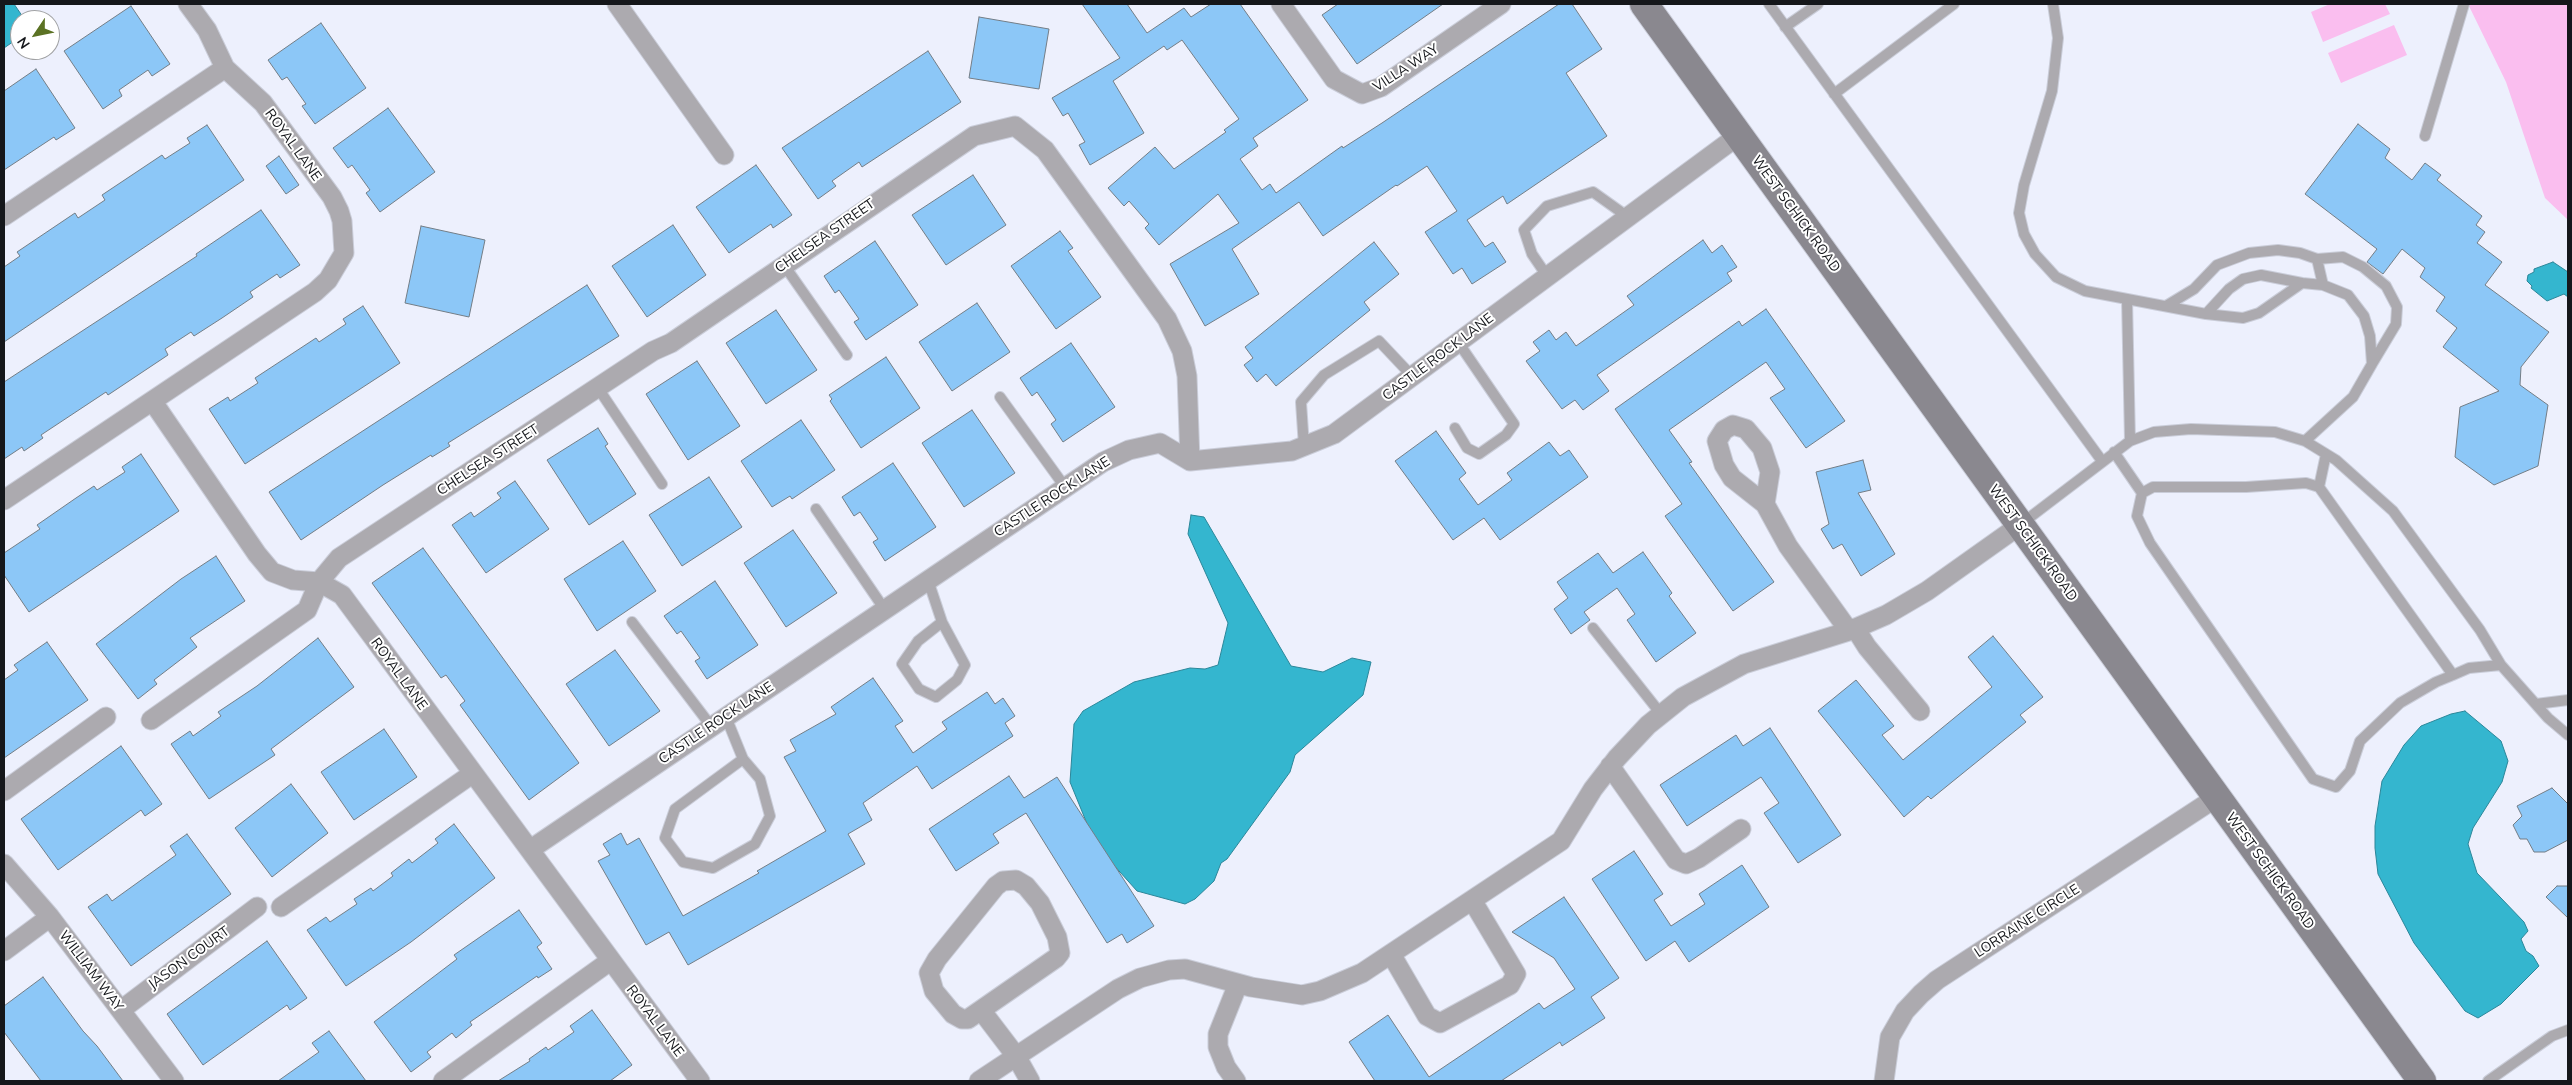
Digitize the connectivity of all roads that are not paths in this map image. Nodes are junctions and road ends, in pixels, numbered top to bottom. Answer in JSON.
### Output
{"nodes":[{"id":1,"x":188,"y":4,"type":"edge"},
{"id":2,"x":617,"y":4,"type":"edge"},
{"id":3,"x":1282,"y":4,"type":"edge"},
{"id":4,"x":1501,"y":4,"type":"edge"},
{"id":5,"x":1644,"y":4,"type":"edge"},
{"id":6,"x":1769,"y":4,"type":"edge"},
{"id":7,"x":1818,"y":4,"type":"edge"},
{"id":8,"x":1954,"y":4,"type":"edge"},
{"id":9,"x":2053,"y":4,"type":"edge"},
{"id":10,"x":2464,"y":4,"type":"edge"},
{"id":11,"x":1785,"y":27,"type":"junction"},
{"id":12,"x":225,"y":68,"type":"junction"},
{"id":13,"x":1834,"y":94,"type":"junction"},
{"id":14,"x":1738,"y":135,"type":"junction"},
{"id":15,"x":2425,"y":136,"type":"dead end"},
{"id":16,"x":724,"y":155,"type":"dead end"},
{"id":17,"x":4,"y":216,"type":"edge"},
{"id":18,"x":1628,"y":217,"type":"junction"},
{"id":19,"x":2317,"y":259,"type":"junction"},
{"id":20,"x":784,"y":265,"type":"junction"},
{"id":21,"x":1547,"y":276,"type":"junction"},
{"id":22,"x":2302,"y":283,"type":"junction"},
{"id":23,"x":2323,"y":284,"type":"junction"},
{"id":24,"x":2127,"y":299,"type":"junction"},
{"id":25,"x":2166,"y":306,"type":"junction"},
{"id":26,"x":2206,"y":314,"type":"junction"},
{"id":27,"x":1458,"y":342,"type":"junction"},
{"id":28,"x":847,"y":355,"type":"dead end"},
{"id":29,"x":2372,"y":364,"type":"junction"},
{"id":30,"x":1412,"y":376,"type":"junction"},
{"id":31,"x":598,"y":388,"type":"junction"},
{"id":32,"x":1000,"y":397,"type":"dead end"},
{"id":33,"x":153,"y":402,"type":"junction"},
{"id":34,"x":1455,"y":428,"type":"dead end"},
{"id":35,"x":2130,"y":441,"type":"junction"},
{"id":36,"x":2304,"y":441,"type":"junction"},
{"id":37,"x":1304,"y":447,"type":"junction"},
{"id":38,"x":2114,"y":452,"type":"junction"},
{"id":39,"x":2326,"y":454,"type":"junction"},
{"id":40,"x":1190,"y":461,"type":"junction"},
{"id":41,"x":2102,"y":461,"type":"junction"},
{"id":42,"x":662,"y":484,"type":"dead end"},
{"id":43,"x":1065,"y":487,"type":"junction"},
{"id":44,"x":2319,"y":487,"type":"junction"},
{"id":45,"x":2142,"y":493,"type":"junction"},
{"id":46,"x":4,"y":500,"type":"edge"},
{"id":47,"x":1765,"y":504,"type":"dead end"},
{"id":48,"x":816,"y":509,"type":"dead end"},
{"id":49,"x":2020,"y":525,"type":"junction"},
{"id":50,"x":928,"y":580,"type":"junction"},
{"id":51,"x":319,"y":582,"type":"junction"},
{"id":52,"x":885,"y":610,"type":"junction"},
{"id":53,"x":632,"y":622,"type":"dead end"},
{"id":54,"x":942,"y":622,"type":"junction"},
{"id":55,"x":1593,"y":628,"type":"dead end"},
{"id":56,"x":1852,"y":629,"type":"junction"},
{"id":57,"x":2501,"y":665,"type":"junction"},
{"id":58,"x":2454,"y":675,"type":"junction"},
{"id":59,"x":2568,"y":700,"type":"edge"},
{"id":60,"x":2536,"y":704,"type":"junction"},
{"id":61,"x":1920,"y":711,"type":"dead end"},
{"id":62,"x":1661,"y":714,"type":"junction"},
{"id":63,"x":106,"y":717,"type":"dead end"},
{"id":64,"x":150,"y":720,"type":"dead end"},
{"id":65,"x":719,"y":722,"type":"junction"},
{"id":66,"x":2568,"y":735,"type":"edge"},
{"id":67,"x":743,"y":760,"type":"junction"},
{"id":68,"x":1610,"y":766,"type":"junction"},
{"id":69,"x":472,"y":774,"type":"junction"},
{"id":70,"x":4,"y":791,"type":"edge"},
{"id":71,"x":2217,"y":797,"type":"junction"},
{"id":72,"x":1741,"y":829,"type":"dead end"},
{"id":73,"x":531,"y":849,"type":"junction"},
{"id":74,"x":4,"y":864,"type":"edge"},
{"id":75,"x":1472,"y":900,"type":"junction"},
{"id":76,"x":257,"y":907,"type":"dead end"},
{"id":77,"x":281,"y":907,"type":"dead end"},
{"id":78,"x":50,"y":917,"type":"junction"},
{"id":79,"x":4,"y":951,"type":"edge"},
{"id":80,"x":1391,"y":954,"type":"junction"},
{"id":81,"x":610,"y":961,"type":"junction"},
{"id":82,"x":1238,"y":984,"type":"junction"},
{"id":83,"x":121,"y":1010,"type":"junction"},
{"id":84,"x":981,"y":1010,"type":"junction"},
{"id":85,"x":2568,"y":1030,"type":"edge"},
{"id":86,"x":1016,"y":1056,"type":"junction"},
{"id":87,"x":174,"y":1081,"type":"edge"},
{"id":88,"x":443,"y":1081,"type":"edge"},
{"id":89,"x":700,"y":1081,"type":"edge"},
{"id":90,"x":979,"y":1081,"type":"edge"},
{"id":91,"x":1030,"y":1081,"type":"edge"},
{"id":92,"x":1236,"y":1081,"type":"edge"},
{"id":93,"x":1884,"y":1081,"type":"edge"},
{"id":94,"x":2422,"y":1081,"type":"edge"},
{"id":95,"x":2488,"y":1081,"type":"edge"}],
"edges":[{"from":1,"to":12,"type":"street"},
{"from":2,"to":16,"type":"street"},
{"from":3,"to":4,"type":"street","name":"VILLA WAY"},
{"from":5,"to":14,"type":"street","name":"WEST SCHICK ROAD"},
{"from":6,"to":11,"type":"lane"},
{"from":7,"to":11,"type":"lane"},
{"from":8,"to":13,"type":"lane"},
{"from":9,"to":24,"type":"lane"},
{"from":10,"to":15,"type":"lane"},
{"from":11,"to":13,"type":"lane"},
{"from":12,"to":17,"type":"street"},
{"from":12,"to":33,"type":"street","name":"ROYAL LANE"},
{"from":13,"to":41,"type":"lane"},
{"from":14,"to":18,"type":"street","name":"CASTLE ROCK LANE"},
{"from":14,"to":49,"type":"street","name":"WEST SCHICK ROAD"},
{"from":18,"to":21,"type":"street","name":"CASTLE ROCK LANE"},
{"from":18,"to":21,"type":"lane"},
{"from":19,"to":23,"type":"lane"},
{"from":19,"to":25,"type":"lane"},
{"from":19,"to":29,"type":"lane"},
{"from":20,"to":28,"type":"lane"},
{"from":20,"to":31,"type":"street","name":"CHELSEA STREET"},
{"from":20,"to":40,"type":"street","name":"CHELSEA STREET"},
{"from":21,"to":27,"type":"street","name":"CASTLE ROCK LANE"},
{"from":22,"to":23,"type":"lane"},
{"from":22,"to":26,"type":"lane"},
{"from":22,"to":26,"type":"lane"},
{"from":23,"to":29,"type":"lane"},
{"from":24,"to":25,"type":"lane"},
{"from":24,"to":35,"type":"lane"},
{"from":25,"to":26,"type":"lane"},
{"from":27,"to":30,"type":"street","name":"CASTLE ROCK LANE"},
{"from":27,"to":34,"type":"lane"},
{"from":29,"to":36,"type":"lane"},
{"from":30,"to":37,"type":"street","name":"CASTLE ROCK LANE"},
{"from":30,"to":37,"type":"lane"},
{"from":31,"to":42,"type":"lane"},
{"from":31,"to":51,"type":"street","name":"CHELSEA STREET"},
{"from":32,"to":43,"type":"lane"},
{"from":33,"to":46,"type":"street","name":"ROYAL LANE"},
{"from":33,"to":51,"type":"street","name":"ROYAL LANE"},
{"from":35,"to":36,"type":"lane"},
{"from":35,"to":38,"type":"lane"},
{"from":36,"to":39,"type":"lane"},
{"from":37,"to":40,"type":"street","name":"CASTLE ROCK LANE"},
{"from":38,"to":41,"type":"lane"},
{"from":38,"to":45,"type":"lane"},
{"from":39,"to":44,"type":"lane"},
{"from":39,"to":57,"type":"lane"},
{"from":40,"to":43,"type":"street","name":"CASTLE ROCK LANE"},
{"from":41,"to":49,"type":"lane"},
{"from":43,"to":50,"type":"street","name":"CASTLE ROCK LANE"},
{"from":44,"to":45,"type":"lane"},
{"from":44,"to":58,"type":"lane"},
{"from":45,"to":58,"type":"lane"},
{"from":47,"to":56,"type":"street"},
{"from":48,"to":52,"type":"lane"},
{"from":49,"to":56,"type":"street"},
{"from":49,"to":71,"type":"street","name":"WEST SCHICK ROAD"},
{"from":50,"to":52,"type":"street","name":"CASTLE ROCK LANE"},
{"from":50,"to":54,"type":"lane"},
{"from":51,"to":64,"type":"street"},
{"from":51,"to":69,"type":"street","name":"ROYAL LANE"},
{"from":52,"to":65,"type":"street","name":"CASTLE ROCK LANE"},
{"from":53,"to":65,"type":"lane"},
{"from":54,"to":54,"type":"lane"},
{"from":55,"to":62,"type":"lane"},
{"from":56,"to":61,"type":"street"},
{"from":56,"to":62,"type":"street"},
{"from":57,"to":58,"type":"lane"},
{"from":57,"to":60,"type":"lane"},
{"from":59,"to":60,"type":"lane"},
{"from":60,"to":66,"type":"lane"},
{"from":62,"to":68,"type":"street"},
{"from":63,"to":70,"type":"street"},
{"from":65,"to":67,"type":"lane"},
{"from":65,"to":73,"type":"street","name":"CASTLE ROCK LANE"},
{"from":67,"to":67,"type":"lane"},
{"from":68,"to":72,"type":"street"},
{"from":68,"to":75,"type":"street"},
{"from":69,"to":73,"type":"street","name":"ROYAL LANE"},
{"from":69,"to":77,"type":"street"},
{"from":71,"to":93,"type":"street","name":"LORRAINE CIRCLE"},
{"from":71,"to":94,"type":"street","name":"WEST SCHICK ROAD"},
{"from":73,"to":81,"type":"street","name":"ROYAL LANE"},
{"from":74,"to":78,"type":"street","name":"WILLIAM WAY"},
{"from":75,"to":80,"type":"street"},
{"from":75,"to":80,"type":"street"},
{"from":76,"to":83,"type":"street","name":"JASON COURT"},
{"from":78,"to":79,"type":"street"},
{"from":78,"to":83,"type":"street","name":"WILLIAM WAY"},
{"from":80,"to":82,"type":"street"},
{"from":81,"to":88,"type":"street"},
{"from":81,"to":89,"type":"street","name":"ROYAL LANE"},
{"from":82,"to":86,"type":"street"},
{"from":82,"to":92,"type":"street"},
{"from":83,"to":87,"type":"street","name":"WILLIAM WAY"},
{"from":84,"to":84,"type":"street"},
{"from":84,"to":86,"type":"street"},
{"from":85,"to":95,"type":"lane"},
{"from":86,"to":90,"type":"street"},
{"from":86,"to":91,"type":"street"}]}
